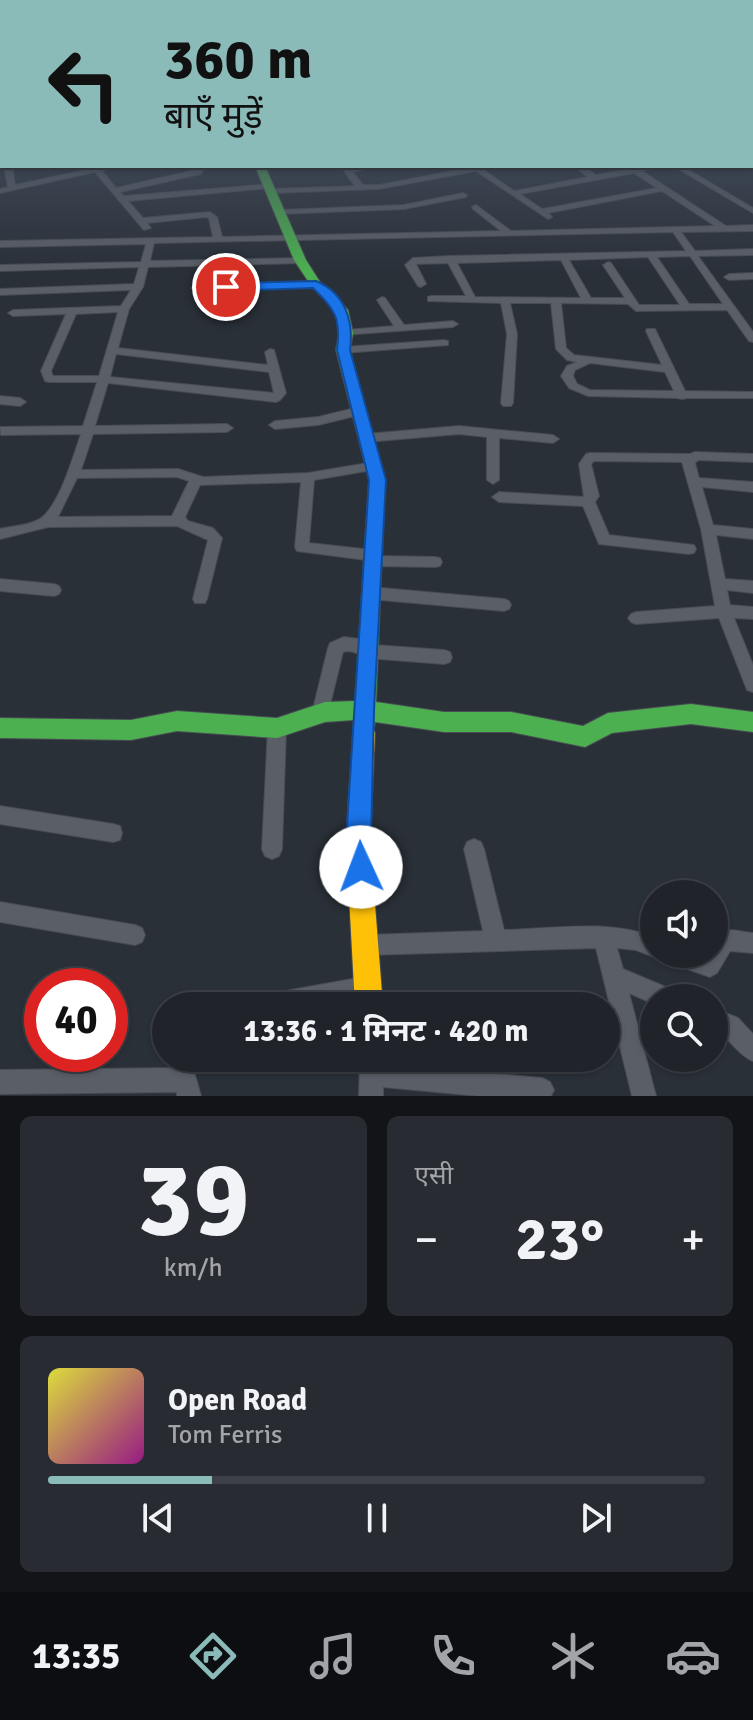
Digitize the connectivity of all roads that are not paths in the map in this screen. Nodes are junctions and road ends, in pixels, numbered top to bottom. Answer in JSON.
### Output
{"nodes":[{"id":1,"x":8,"y":168,"type":"edge"},
{"id":2,"x":105,"y":168,"type":"edge"},
{"id":3,"x":201,"y":168,"type":"edge"},
{"id":4,"x":261,"y":168,"type":"edge"},
{"id":5,"x":364,"y":168,"type":"edge"},
{"id":6,"x":426,"y":168,"type":"edge"},
{"id":7,"x":469,"y":168,"type":"edge"},
{"id":8,"x":476,"y":168,"type":"edge"},
{"id":9,"x":581,"y":168,"type":"edge"},
{"id":10,"x":633,"y":168,"type":"edge"},
{"id":11,"x":681,"y":168,"type":"edge"},
{"id":12,"x":97,"y":170,"type":"junction"},
{"id":13,"x":437,"y":176,"type":"junction"},
{"id":14,"x":595,"y":178,"type":"junction"},
{"id":15,"x":12,"y":188,"type":"junction"},
{"id":16,"x":361,"y":188,"type":"junction"},
{"id":17,"x":270,"y":189,"type":"junction"},
{"id":18,"x":663,"y":189,"type":"junction"},
{"id":19,"x":116,"y":190,"type":"junction"},
{"id":20,"x":0,"y":191,"type":"edge"},
{"id":21,"x":514,"y":193,"type":"junction"},
{"id":22,"x":463,"y":195,"type":"dead end"},
{"id":23,"x":123,"y":199,"type":"junction"},
{"id":24,"x":476,"y":207,"type":"dead end"},
{"id":25,"x":753,"y":211,"type":"edge"},
{"id":26,"x":279,"y":212,"type":"junction"},
{"id":27,"x":541,"y":212,"type":"junction"},
{"id":28,"x":141,"y":221,"type":"junction"},
{"id":29,"x":567,"y":228,"type":"junction"},
{"id":30,"x":753,"y":228,"type":"edge"},
{"id":31,"x":726,"y":229,"type":"junction"},
{"id":32,"x":676,"y":231,"type":"junction"},
{"id":33,"x":508,"y":232,"type":"junction"},
{"id":34,"x":482,"y":233,"type":"junction"},
{"id":35,"x":290,"y":236,"type":"junction"},
{"id":36,"x":218,"y":238,"type":"junction"},
{"id":37,"x":154,"y":240,"type":"junction"},
{"id":38,"x":0,"y":244,"type":"edge"},
{"id":39,"x":753,"y":252,"type":"edge"},
{"id":40,"x":692,"y":253,"type":"junction"},
{"id":41,"x":650,"y":254,"type":"junction"},
{"id":42,"x":563,"y":256,"type":"junction"},
{"id":43,"x":488,"y":258,"type":"junction"},
{"id":44,"x":450,"y":259,"type":"junction"},
{"id":45,"x":300,"y":260,"type":"junction"},
{"id":46,"x":145,"y":265,"type":"junction"},
{"id":47,"x":608,"y":265,"type":"dead end"},
{"id":48,"x":0,"y":268,"type":"edge"},
{"id":49,"x":729,"y":277,"type":"dead end"},
{"id":50,"x":752,"y":277,"type":"edge"},
{"id":51,"x":316,"y":284,"type":"junction"},
{"id":52,"x":421,"y":284,"type":"dead end"},
{"id":53,"x":138,"y":287,"type":"junction"},
{"id":54,"x":196,"y":288,"type":"dead end"},
{"id":55,"x":0,"y":292,"type":"edge"},
{"id":56,"x":431,"y":299,"type":"dead end"},
{"id":57,"x":472,"y":299,"type":"junction"},
{"id":58,"x":382,"y":300,"type":"dead end"},
{"id":59,"x":505,"y":300,"type":"junction"},
{"id":60,"x":556,"y":301,"type":"junction"},
{"id":61,"x":630,"y":301,"type":"junction"},
{"id":62,"x":588,"y":302,"type":"junction"},
{"id":63,"x":730,"y":307,"type":"junction"},
{"id":64,"x":687,"y":308,"type":"junction"},
{"id":65,"x":124,"y":309,"type":"junction"},
{"id":66,"x":72,"y":311,"type":"junction"},
{"id":67,"x":13,"y":313,"type":"dead end"},
{"id":68,"x":453,"y":324,"type":"dead end"},
{"id":69,"x":401,"y":329,"type":"junction"},
{"id":70,"x":651,"y":331,"type":"dead end"},
{"id":71,"x":753,"y":339,"type":"edge"},
{"id":72,"x":344,"y":341,"type":"junction"},
{"id":73,"x":444,"y":343,"type":"dead end"},
{"id":74,"x":111,"y":350,"type":"junction"},
{"id":75,"x":270,"y":352,"type":"dead end"},
{"id":76,"x":586,"y":362,"type":"junction"},
{"id":77,"x":274,"y":369,"type":"junction"},
{"id":78,"x":669,"y":369,"type":"junction"},
{"id":79,"x":102,"y":379,"type":"junction"},
{"id":80,"x":753,"y":395,"type":"edge"},
{"id":81,"x":682,"y":396,"type":"junction"},
{"id":82,"x":0,"y":400,"type":"edge"},
{"id":83,"x":20,"y":402,"type":"dead end"},
{"id":84,"x":507,"y":403,"type":"dead end"},
{"id":85,"x":359,"y":411,"type":"junction"},
{"id":86,"x":275,"y":425,"type":"dead end"},
{"id":87,"x":227,"y":428,"type":"dead end"},
{"id":88,"x":1,"y":431,"type":"edge"},
{"id":89,"x":85,"y":431,"type":"junction"},
{"id":90,"x":493,"y":433,"type":"junction"},
{"id":91,"x":366,"y":438,"type":"junction"},
{"id":92,"x":553,"y":439,"type":"dead end"},
{"id":93,"x":690,"y":458,"type":"junction"},
{"id":94,"x":753,"y":458,"type":"edge"},
{"id":95,"x":374,"y":466,"type":"junction"},
{"id":96,"x":74,"y":474,"type":"junction"},
{"id":97,"x":308,"y":477,"type":"junction"},
{"id":98,"x":196,"y":479,"type":"junction"},
{"id":99,"x":493,"y":480,"type":"dead end"},
{"id":100,"x":694,"y":482,"type":"junction"},
{"id":101,"x":753,"y":487,"type":"edge"},
{"id":102,"x":499,"y":497,"type":"dead end"},
{"id":103,"x":588,"y":502,"type":"junction"},
{"id":104,"x":180,"y":521,"type":"junction"},
{"id":105,"x":45,"y":522,"type":"junction"},
{"id":106,"x":708,"y":529,"type":"junction"},
{"id":107,"x":0,"y":534,"type":"edge"},
{"id":108,"x":753,"y":534,"type":"edge"},
{"id":109,"x":689,"y":549,"type":"dead end"},
{"id":110,"x":372,"y":558,"type":"junction"},
{"id":111,"x":435,"y":562,"type":"dead end"},
{"id":112,"x":721,"y":584,"type":"junction"},
{"id":113,"x":0,"y":585,"type":"edge"},
{"id":114,"x":753,"y":587,"type":"edge"},
{"id":115,"x":54,"y":590,"type":"dead end"},
{"id":116,"x":370,"y":593,"type":"junction"},
{"id":117,"x":200,"y":599,"type":"dead end"},
{"id":118,"x":504,"y":605,"type":"dead end"},
{"id":119,"x":724,"y":611,"type":"junction"},
{"id":120,"x":753,"y":613,"type":"edge"},
{"id":121,"x":636,"y":618,"type":"dead end"},
{"id":122,"x":367,"y":649,"type":"junction"},
{"id":123,"x":444,"y":657,"type":"dead end"},
{"id":124,"x":753,"y":685,"type":"edge"},
{"id":125,"x":363,"y":710,"type":"junction"},
{"id":126,"x":320,"y":713,"type":"junction"},
{"id":127,"x":753,"y":722,"type":"edge"},
{"id":128,"x":0,"y":728,"type":"edge"},
{"id":129,"x":277,"y":728,"type":"junction"},
{"id":130,"x":0,"y":815,"type":"edge"},
{"id":131,"x":113,"y":833,"type":"dead end"},
{"id":132,"x":272,"y":849,"type":"dead end"},
{"id":133,"x":474,"y":849,"type":"dead end"},
{"id":134,"x":0,"y":912,"type":"edge"},
{"id":135,"x":135,"y":935,"type":"dead end"},
{"id":136,"x":604,"y":937,"type":"junction"},
{"id":137,"x":728,"y":940,"type":"edge"},
{"id":138,"x":496,"y":941,"type":"junction"},
{"id":139,"x":640,"y":942,"type":"edge"},
{"id":140,"x":753,"y":943,"type":"edge"},
{"id":141,"x":367,"y":945,"type":"junction"},
{"id":142,"x":614,"y":976,"type":"junction"},
{"id":143,"x":640,"y":987,"type":"edge"},
{"id":144,"x":369,"y":992,"type":"edge"},
{"id":145,"x":728,"y":1025,"type":"edge"},
{"id":146,"x":753,"y":1050,"type":"edge"},
{"id":147,"x":371,"y":1076,"type":"edge"},
{"id":148,"x":0,"y":1082,"type":"edge"},
{"id":149,"x":542,"y":1090,"type":"dead end"},
{"id":150,"x":189,"y":1096,"type":"edge"},
{"id":151,"x":644,"y":1096,"type":"edge"}],
"edges":[{"from":1,"to":15,"type":"street"},
{"from":2,"to":12,"type":"street"},
{"from":3,"to":19,"type":"street"},
{"from":4,"to":17,"type":"street"},
{"from":5,"to":16,"type":"street"},
{"from":6,"to":13,"type":"street"},
{"from":7,"to":13,"type":"street"},
{"from":8,"to":21,"type":"street"},
{"from":9,"to":14,"type":"street"},
{"from":10,"to":14,"type":"street"},
{"from":10,"to":18,"type":"street"},
{"from":11,"to":25,"type":"street"},
{"from":12,"to":15,"type":"street"},
{"from":12,"to":19,"type":"street"},
{"from":13,"to":16,"type":"street"},
{"from":14,"to":21,"type":"street"},
{"from":15,"to":20,"type":"street"},
{"from":16,"to":17,"type":"street"},
{"from":17,"to":23,"type":"street"},
{"from":17,"to":26,"type":"street"},
{"from":18,"to":27,"type":"street"},
{"from":18,"to":31,"type":"street"},
{"from":19,"to":23,"type":"street"},
{"from":21,"to":27,"type":"street"},
{"from":22,"to":26,"type":"street"},
{"from":23,"to":28,"type":"street"},
{"from":24,"to":33,"type":"street"},
{"from":26,"to":35,"type":"street"},
{"from":27,"to":29,"type":"street"},
{"from":28,"to":36,"type":"street"},
{"from":28,"to":37,"type":"street"},
{"from":29,"to":32,"type":"street"},
{"from":29,"to":33,"type":"street"},
{"from":30,"to":31,"type":"street"},
{"from":31,"to":32,"type":"street"},
{"from":32,"to":40,"type":"street"},
{"from":33,"to":34,"type":"street"},
{"from":34,"to":35,"type":"street"},
{"from":34,"to":43,"type":"street"},
{"from":35,"to":36,"type":"street"},
{"from":35,"to":45,"type":"street"},
{"from":36,"to":37,"type":"street"},
{"from":37,"to":38,"type":"street"},
{"from":37,"to":46,"type":"street"},
{"from":39,"to":40,"type":"street"},
{"from":40,"to":41,"type":"street"},
{"from":40,"to":63,"type":"street"},
{"from":41,"to":42,"type":"street"},
{"from":41,"to":64,"type":"street"},
{"from":42,"to":43,"type":"street"},
{"from":42,"to":62,"type":"street"},
{"from":43,"to":44,"type":"street"},
{"from":44,"to":52,"type":"street"},
{"from":44,"to":57,"type":"street"},
{"from":45,"to":46,"type":"street"},
{"from":45,"to":51,"type":"street"},
{"from":46,"to":48,"type":"street"},
{"from":46,"to":53,"type":"street"},
{"from":47,"to":61,"type":"street"},
{"from":49,"to":50,"type":"street"},
{"from":51,"to":54,"type":"street"},
{"from":51,"to":72,"type":"street"},
{"from":53,"to":55,"type":"street"},
{"from":53,"to":65,"type":"street"},
{"from":56,"to":57,"type":"street"},
{"from":57,"to":59,"type":"street"},
{"from":58,"to":69,"type":"street"},
{"from":59,"to":60,"type":"street"},
{"from":59,"to":84,"type":"street"},
{"from":60,"to":62,"type":"street"},
{"from":60,"to":76,"type":"street"},
{"from":61,"to":62,"type":"street"},
{"from":61,"to":64,"type":"street"},
{"from":63,"to":64,"type":"street"},
{"from":63,"to":71,"type":"street"},
{"from":65,"to":66,"type":"street"},
{"from":65,"to":74,"type":"street"},
{"from":66,"to":67,"type":"street"},
{"from":66,"to":79,"type":"street"},
{"from":68,"to":69,"type":"street"},
{"from":69,"to":72,"type":"street"},
{"from":70,"to":78,"type":"street"},
{"from":72,"to":73,"type":"street"},
{"from":72,"to":85,"type":"street"},
{"from":74,"to":77,"type":"street"},
{"from":74,"to":79,"type":"street"},
{"from":75,"to":77,"type":"street"},
{"from":76,"to":78,"type":"street"},
{"from":76,"to":81,"type":"street"},
{"from":77,"to":79,"type":"street"},
{"from":78,"to":81,"type":"street"},
{"from":79,"to":89,"type":"street"},
{"from":80,"to":81,"type":"street"},
{"from":82,"to":83,"type":"street"},
{"from":85,"to":86,"type":"street"},
{"from":85,"to":91,"type":"street"},
{"from":87,"to":89,"type":"street"},
{"from":88,"to":89,"type":"street"},
{"from":89,"to":96,"type":"street"},
{"from":90,"to":91,"type":"street"},
{"from":90,"to":92,"type":"street"},
{"from":90,"to":99,"type":"street"},
{"from":91,"to":95,"type":"street"},
{"from":93,"to":94,"type":"street"},
{"from":93,"to":100,"type":"street"},
{"from":93,"to":103,"type":"street"},
{"from":95,"to":97,"type":"street"},
{"from":95,"to":110,"type":"street"},
{"from":96,"to":98,"type":"street"},
{"from":96,"to":105,"type":"street"},
{"from":97,"to":98,"type":"street"},
{"from":97,"to":110,"type":"street"},
{"from":98,"to":104,"type":"street"},
{"from":100,"to":101,"type":"street"},
{"from":100,"to":106,"type":"street"},
{"from":102,"to":103,"type":"street"},
{"from":103,"to":109,"type":"street"},
{"from":104,"to":105,"type":"street"},
{"from":104,"to":117,"type":"street"},
{"from":105,"to":107,"type":"street"},
{"from":106,"to":108,"type":"street"},
{"from":106,"to":112,"type":"street"},
{"from":110,"to":111,"type":"street"},
{"from":110,"to":116,"type":"street"},
{"from":112,"to":114,"type":"street"},
{"from":112,"to":119,"type":"street"},
{"from":113,"to":115,"type":"street"},
{"from":116,"to":118,"type":"street"},
{"from":116,"to":122,"type":"street"},
{"from":119,"to":120,"type":"street"},
{"from":119,"to":121,"type":"street"},
{"from":119,"to":124,"type":"street"},
{"from":122,"to":123,"type":"street"},
{"from":122,"to":125,"type":"street"},
{"from":122,"to":126,"type":"street"},
{"from":125,"to":126,"type":"street"},
{"from":125,"to":127,"type":"street"},
{"from":125,"to":141,"type":"street"},
{"from":126,"to":129,"type":"street"},
{"from":128,"to":129,"type":"street"},
{"from":129,"to":132,"type":"street"},
{"from":130,"to":131,"type":"street"},
{"from":133,"to":138,"type":"street"},
{"from":134,"to":135,"type":"street"},
{"from":136,"to":138,"type":"street"},
{"from":136,"to":139,"type":"street"},
{"from":136,"to":142,"type":"street"},
{"from":137,"to":140,"type":"street"},
{"from":138,"to":141,"type":"street"},
{"from":141,"to":144,"type":"street"},
{"from":142,"to":143,"type":"street"},
{"from":142,"to":151,"type":"street"},
{"from":145,"to":146,"type":"street"},
{"from":147,"to":149,"type":"street"},
{"from":148,"to":150,"type":"street"}]}
